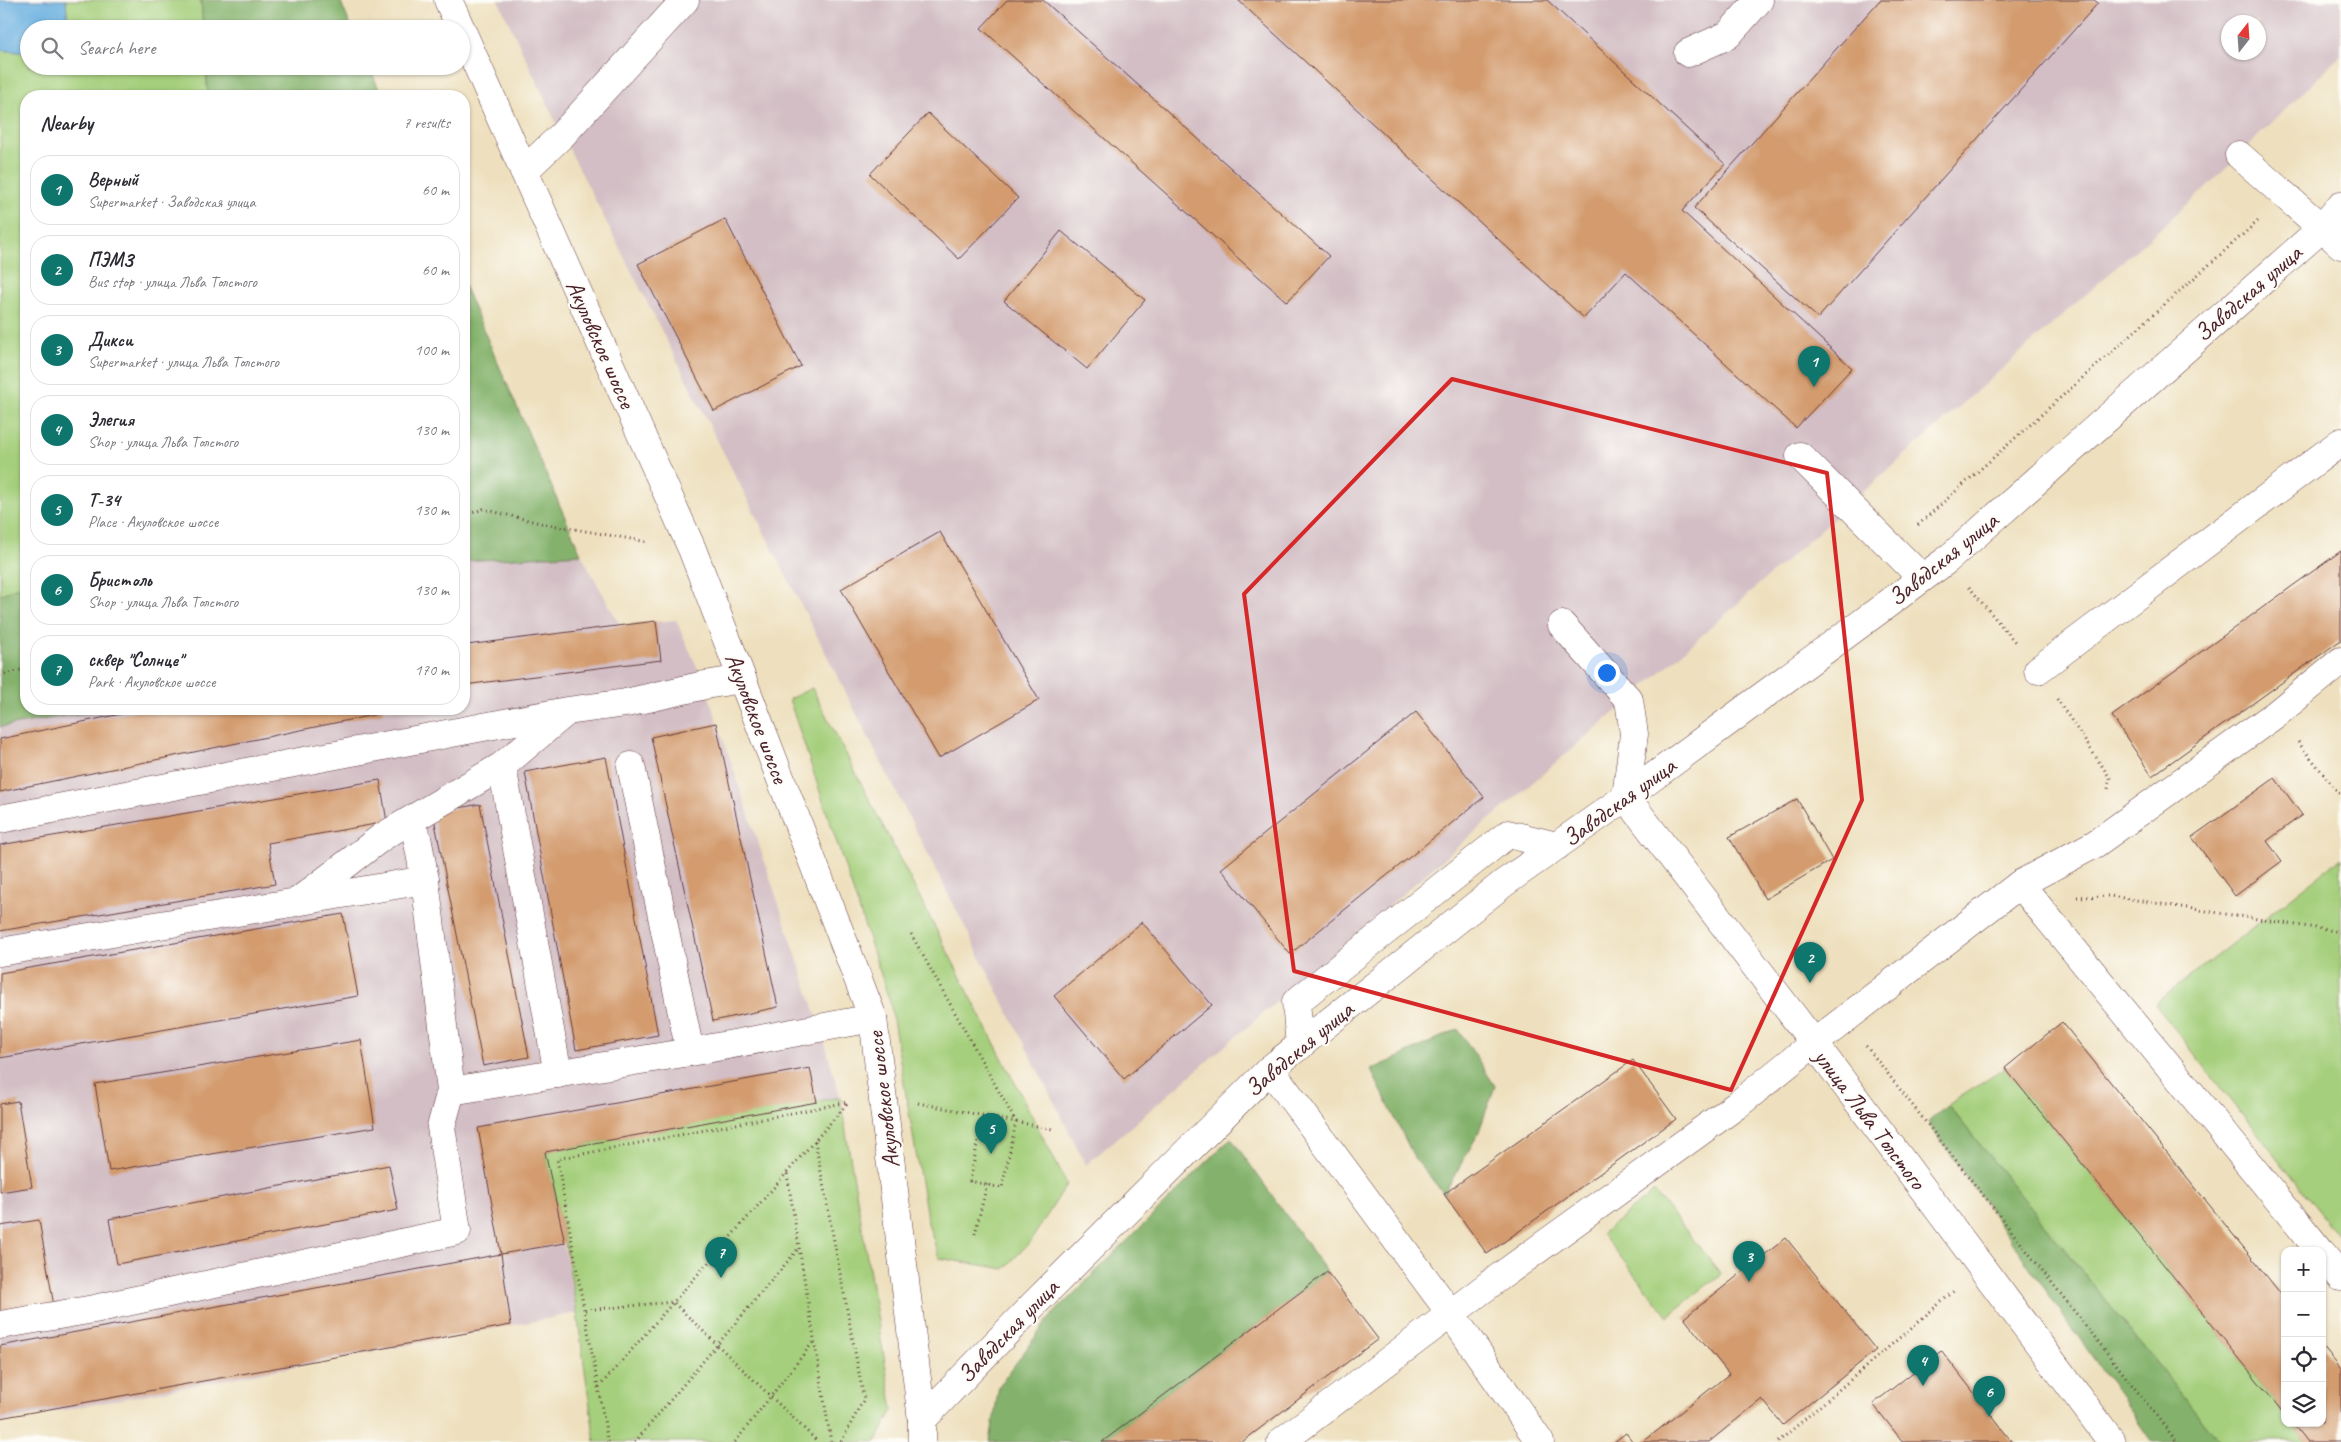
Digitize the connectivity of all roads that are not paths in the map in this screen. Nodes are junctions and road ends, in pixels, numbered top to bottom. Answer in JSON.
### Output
{"nodes":[{"id":1,"x":448,"y":0,"type":"edge"},
{"id":2,"x":685,"y":0,"type":"edge"},
{"id":3,"x":1760,"y":0,"type":"edge"},
{"id":4,"x":457,"y":20,"type":"edge"},
{"id":5,"x":470,"y":49,"type":"edge"},
{"id":6,"x":1688,"y":53,"type":"dead end"},
{"id":7,"x":2239,"y":155,"type":"dead end"},
{"id":8,"x":524,"y":171,"type":"junction"},
{"id":9,"x":2341,"y":205,"type":"edge"},
{"id":10,"x":2332,"y":236,"type":"edge"},
{"id":11,"x":2341,"y":442,"type":"edge"},
{"id":12,"x":1800,"y":456,"type":"dead end"},
{"id":13,"x":1922,"y":578,"type":"junction"},
{"id":14,"x":1562,"y":625,"type":"dead end"},
{"id":15,"x":2341,"y":661,"type":"edge"},
{"id":16,"x":2038,"y":670,"type":"dead end"},
{"id":17,"x":742,"y":679,"type":"junction"},
{"id":18,"x":567,"y":711,"type":"junction"},
{"id":19,"x":502,"y":766,"type":"junction"},
{"id":20,"x":631,"y":766,"type":"dead end"},
{"id":21,"x":1626,"y":797,"type":"junction"},
{"id":22,"x":0,"y":819,"type":"edge"},
{"id":23,"x":417,"y":837,"type":"dead end"},
{"id":24,"x":1557,"y":846,"type":"junction"},
{"id":25,"x":425,"y":880,"type":"junction"},
{"id":26,"x":2026,"y":891,"type":"junction"},
{"id":27,"x":279,"y":905,"type":"dead end"},
{"id":28,"x":0,"y":952,"type":"edge"},
{"id":29,"x":873,"y":1018,"type":"junction"},
{"id":30,"x":1814,"y":1043,"type":"junction"},
{"id":31,"x":1300,"y":1046,"type":"junction"},
{"id":32,"x":690,"y":1052,"type":"junction"},
{"id":33,"x":1270,"y":1068,"type":"junction"},
{"id":34,"x":558,"y":1074,"type":"junction"},
{"id":35,"x":451,"y":1091,"type":"junction"},
{"id":36,"x":2317,"y":1247,"type":"edge"},
{"id":37,"x":2326,"y":1259,"type":"edge"},
{"id":38,"x":2341,"y":1277,"type":"edge"},
{"id":39,"x":1451,"y":1314,"type":"junction"},
{"id":40,"x":0,"y":1325,"type":"edge"},
{"id":41,"x":922,"y":1431,"type":"edge"},
{"id":42,"x":1281,"y":1442,"type":"edge"},
{"id":43,"x":1540,"y":1442,"type":"edge"},
{"id":44,"x":2112,"y":1442,"type":"edge"}],
"edges":[{"from":1,"to":4,"type":"street","name":"Акуловское шоссе"},
{"from":2,"to":8,"type":"street"},
{"from":3,"to":6,"type":"street"},
{"from":5,"to":8,"type":"street","name":"Акуловское шоссе"},
{"from":7,"to":10,"type":"street"},
{"from":8,"to":17,"type":"street","name":"Акуловское шоссе"},
{"from":9,"to":10,"type":"street","name":"Заводская улица"},
{"from":10,"to":13,"type":"street","name":"Заводская улица"},
{"from":11,"to":16,"type":"street"},
{"from":12,"to":13,"type":"street"},
{"from":13,"to":21,"type":"street","name":"Заводская улица"},
{"from":14,"to":21,"type":"street"},
{"from":15,"to":26,"type":"street"},
{"from":17,"to":18,"type":"street"},
{"from":17,"to":29,"type":"street","name":"Акуловское шоссе"},
{"from":18,"to":19,"type":"street"},
{"from":18,"to":22,"type":"street"},
{"from":19,"to":28,"type":"street"},
{"from":19,"to":34,"type":"street"},
{"from":20,"to":32,"type":"street"},
{"from":21,"to":24,"type":"street","name":"Заводская улица"},
{"from":21,"to":30,"type":"street","name":"улица Льва Толстого"},
{"from":23,"to":25,"type":"street"},
{"from":24,"to":31,"type":"street","name":"Заводская улица"},
{"from":24,"to":31,"type":"street"},
{"from":25,"to":27,"type":"street"},
{"from":25,"to":35,"type":"street"},
{"from":26,"to":30,"type":"street"},
{"from":26,"to":36,"type":"street"},
{"from":29,"to":32,"type":"street"},
{"from":29,"to":41,"type":"street","name":"Акуловское шоссе"},
{"from":30,"to":39,"type":"street"},
{"from":30,"to":44,"type":"street","name":"улица Льва Толстого"},
{"from":31,"to":33,"type":"street","name":"Заводская улица"},
{"from":32,"to":34,"type":"street"},
{"from":33,"to":39,"type":"street"},
{"from":33,"to":41,"type":"street","name":"Заводская улица"},
{"from":34,"to":35,"type":"street"},
{"from":35,"to":40,"type":"street"},
{"from":37,"to":38,"type":"street"},
{"from":39,"to":42,"type":"street"},
{"from":39,"to":43,"type":"street"}]}
